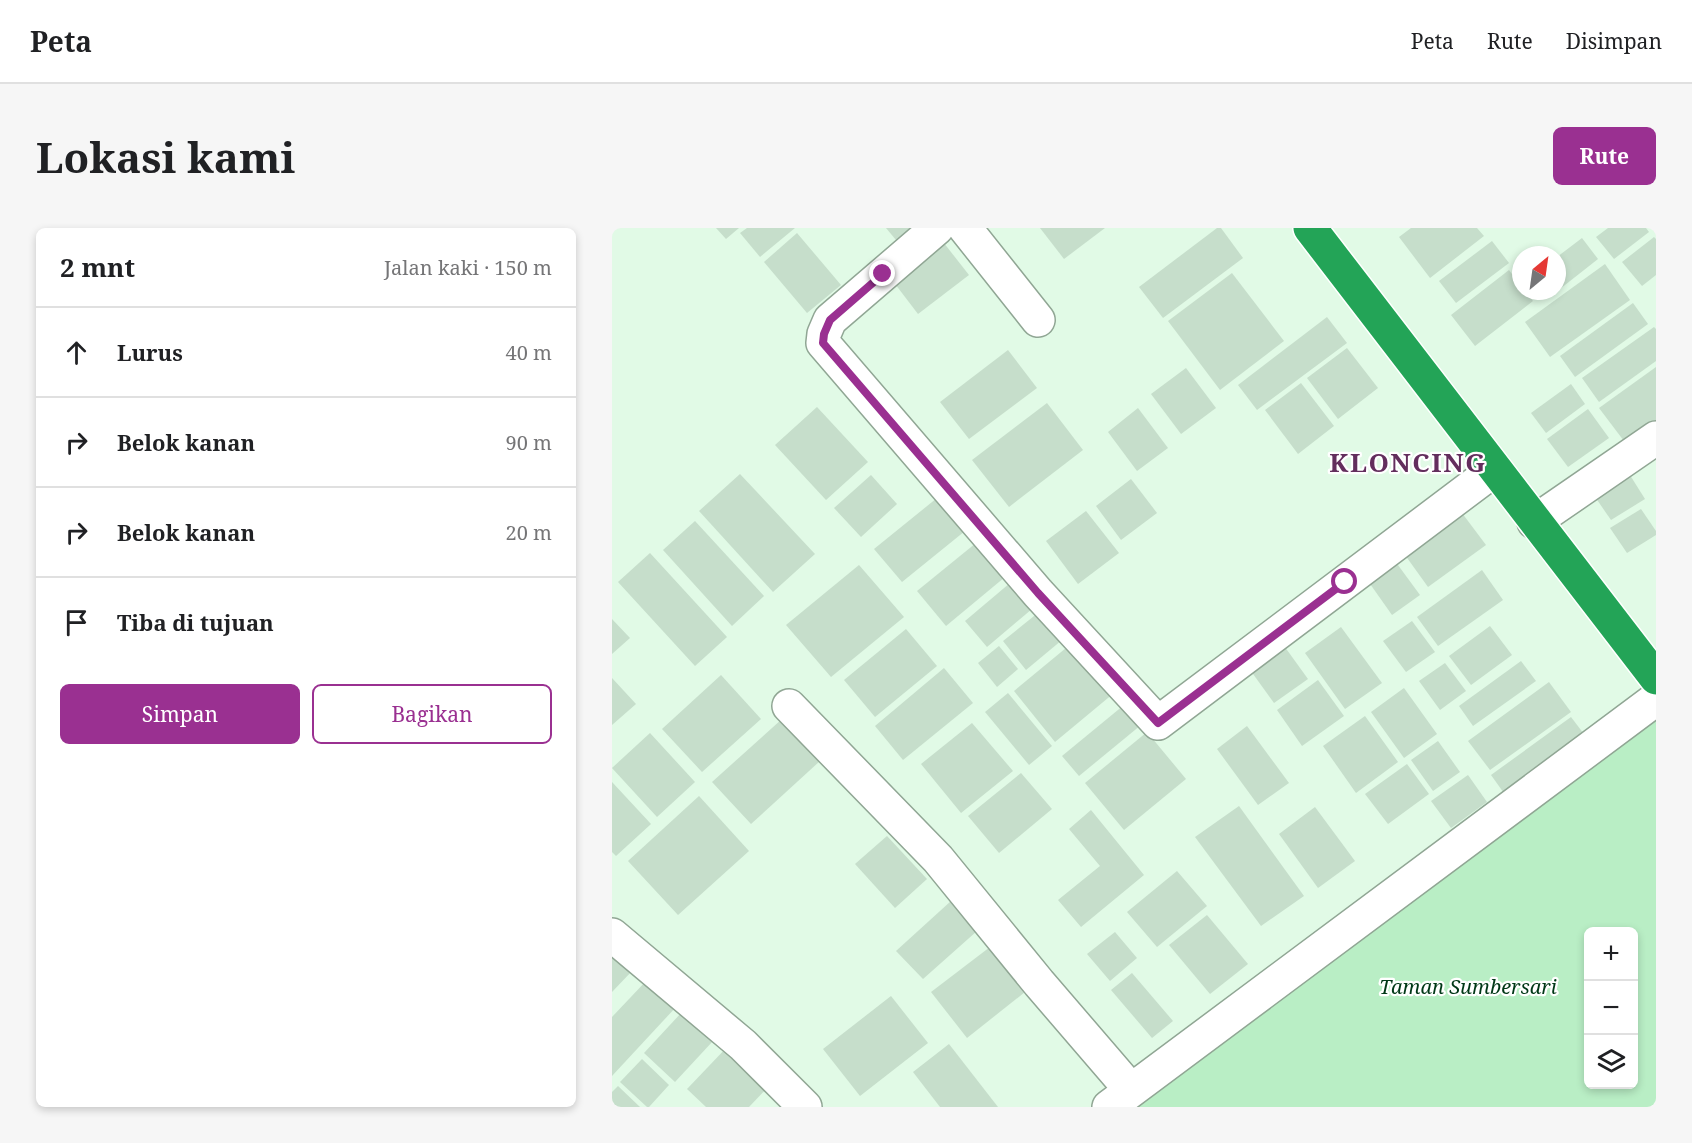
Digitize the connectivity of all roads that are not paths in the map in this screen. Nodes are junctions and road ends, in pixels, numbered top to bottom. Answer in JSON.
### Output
{"nodes":[{"id":1,"x":937,"y":228,"type":"edge"},
{"id":2,"x":965,"y":228,"type":"edge"},
{"id":3,"x":1310,"y":228,"type":"edge"},
{"id":4,"x":1038,"y":320,"type":"dead end"},
{"id":5,"x":1656,"y":438,"type":"edge"},
{"id":6,"x":1494,"y":470,"type":"junction"},
{"id":7,"x":1534,"y":522,"type":"junction"},
{"id":8,"x":1656,"y":678,"type":"edge"},
{"id":9,"x":1656,"y":699,"type":"edge"},
{"id":10,"x":789,"y":706,"type":"dead end"},
{"id":11,"x":612,"y":935,"type":"edge"},
{"id":12,"x":1120,"y":1099,"type":"edge"},
{"id":13,"x":805,"y":1107,"type":"edge"}],
"edges":[{"from":1,"to":6,"type":"street"},
{"from":2,"to":4,"type":"street"},
{"from":3,"to":6,"type":"highway"},
{"from":5,"to":7,"type":"street"},
{"from":6,"to":7,"type":"highway"},
{"from":7,"to":8,"type":"highway"},
{"from":9,"to":12,"type":"street"},
{"from":10,"to":12,"type":"street"},
{"from":11,"to":13,"type":"street"}]}
